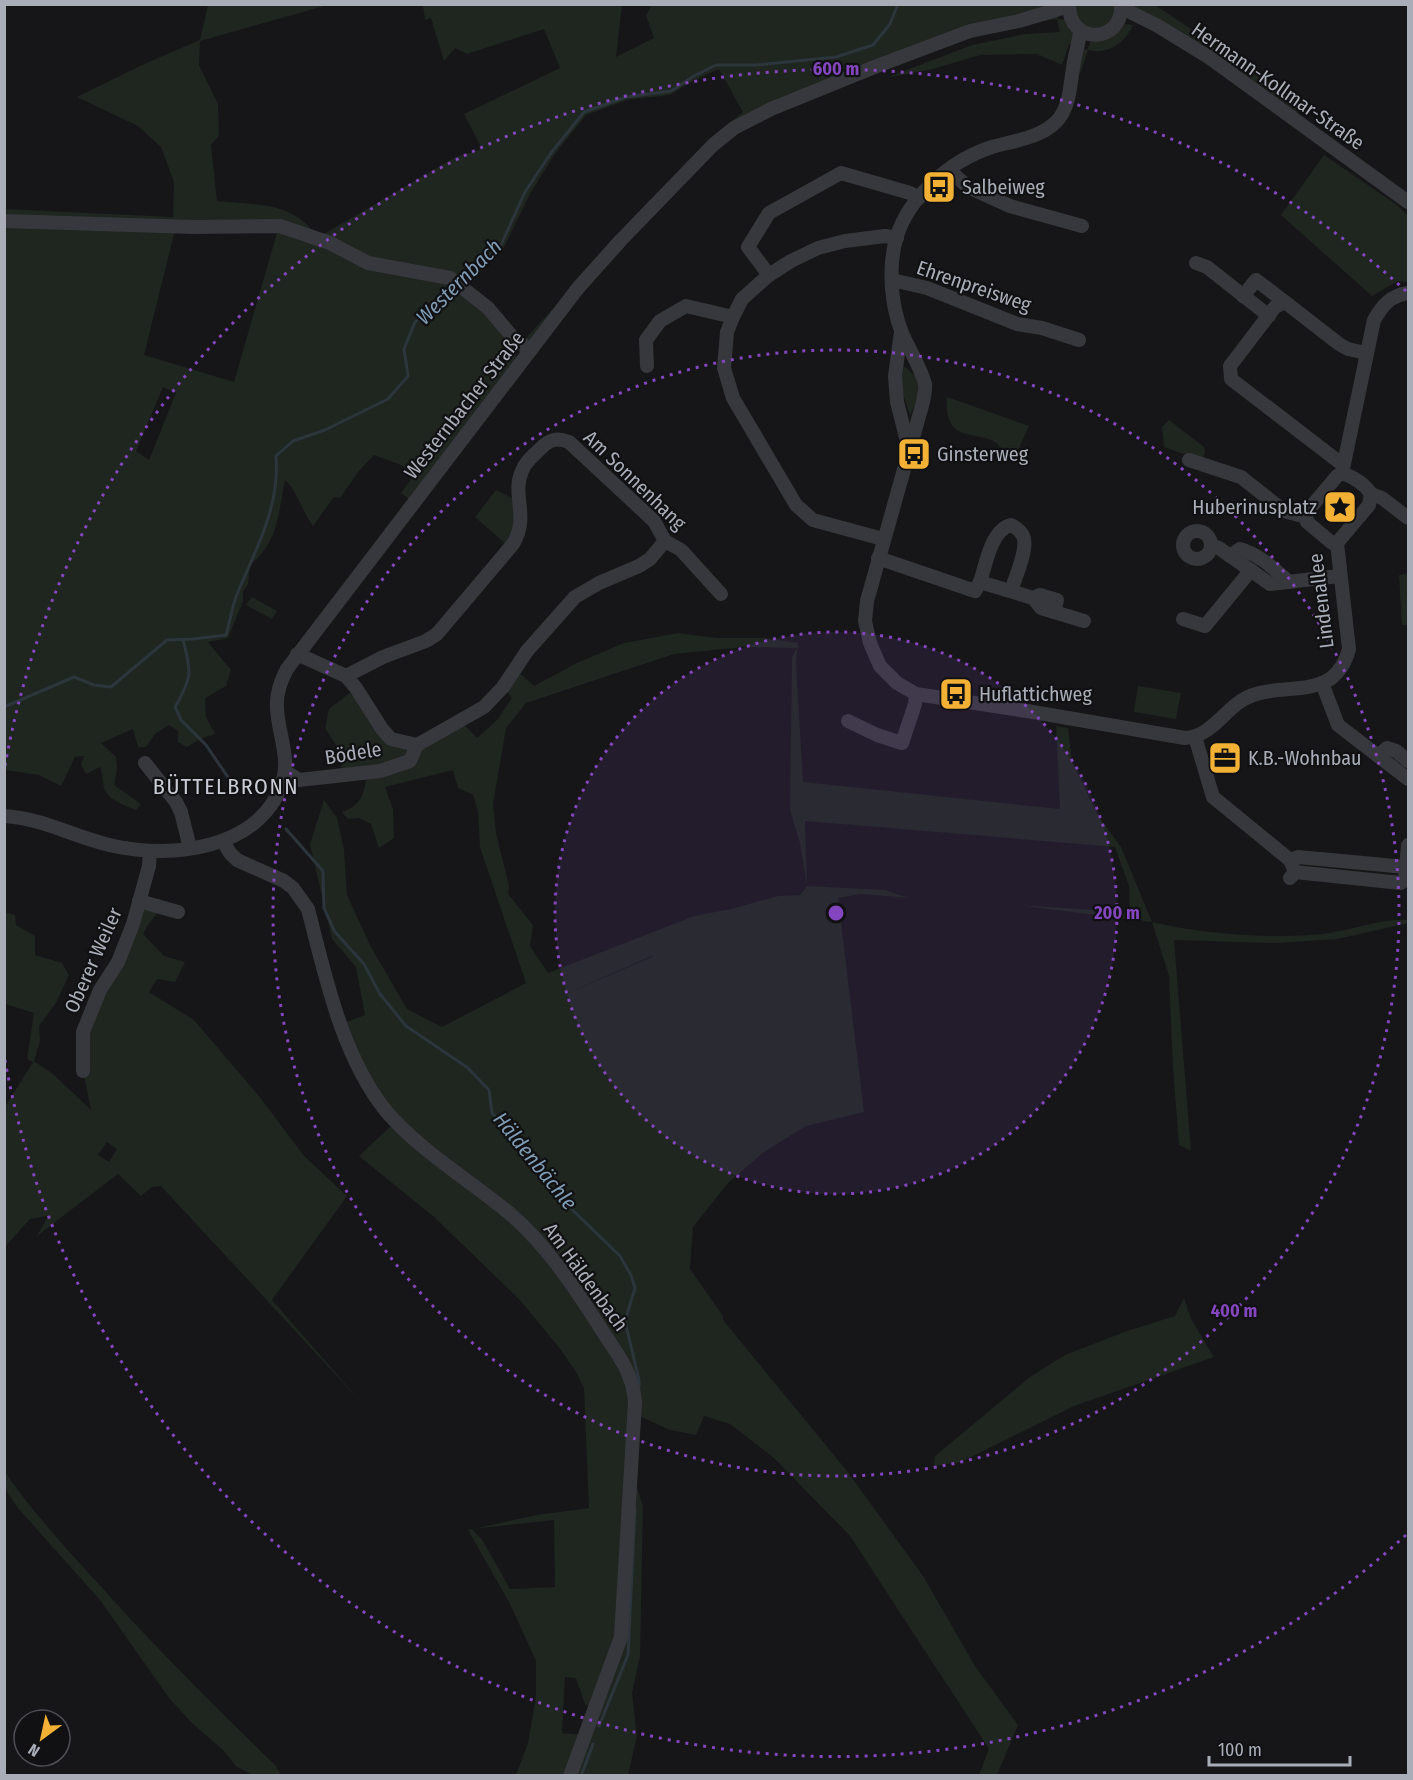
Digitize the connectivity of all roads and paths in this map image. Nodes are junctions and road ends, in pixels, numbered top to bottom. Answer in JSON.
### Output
{"nodes":[{"id":1,"x":1069,"y":5,"type":"edge"},
{"id":2,"x":1122,"y":6,"type":"edge"},
{"id":3,"x":1019,"y":21,"type":"junction"},
{"id":4,"x":1118,"y":23,"type":"junction"},
{"id":5,"x":1076,"y":26,"type":"junction"},
{"id":6,"x":1095,"y":36,"type":"junction"},
{"id":7,"x":1198,"y":51,"type":"junction"},
{"id":8,"x":1071,"y":86,"type":"junction"},
{"id":9,"x":948,"y":170,"type":"junction"},
{"id":10,"x":919,"y":198,"type":"junction"},
{"id":11,"x":1408,"y":202,"type":"edge"},
{"id":12,"x":4,"y":221,"type":"edge"},
{"id":13,"x":1082,"y":226,"type":"dead end"},
{"id":14,"x":897,"y":238,"type":"junction"},
{"id":15,"x":1196,"y":263,"type":"dead end"},
{"id":16,"x":770,"y":275,"type":"junction"},
{"id":17,"x":891,"y":280,"type":"junction"},
{"id":18,"x":1408,"y":292,"type":"edge"},
{"id":19,"x":1243,"y":296,"type":"junction"},
{"id":20,"x":1285,"y":302,"type":"junction"},
{"id":21,"x":1269,"y":316,"type":"junction"},
{"id":22,"x":733,"y":317,"type":"junction"},
{"id":23,"x":901,"y":331,"type":"junction"},
{"id":24,"x":1079,"y":340,"type":"dead end"},
{"id":25,"x":531,"y":350,"type":"junction"},
{"id":26,"x":1366,"y":353,"type":"junction"},
{"id":27,"x":647,"y":366,"type":"dead end"},
{"id":28,"x":909,"y":451,"type":"junction"},
{"id":29,"x":1189,"y":460,"type":"dead end"},
{"id":30,"x":1343,"y":469,"type":"junction"},
{"id":31,"x":1371,"y":494,"type":"junction"},
{"id":32,"x":1306,"y":517,"type":"junction"},
{"id":33,"x":1408,"y":518,"type":"edge"},
{"id":34,"x":883,"y":539,"type":"junction"},
{"id":35,"x":665,"y":542,"type":"junction"},
{"id":36,"x":1337,"y":543,"type":"junction"},
{"id":37,"x":1211,"y":545,"type":"dead end"},
{"id":38,"x":1230,"y":556,"type":"junction"},
{"id":39,"x":879,"y":558,"type":"junction"},
{"id":40,"x":1251,"y":570,"type":"junction"},
{"id":41,"x":1339,"y":576,"type":"junction"},
{"id":42,"x":980,"y":582,"type":"junction"},
{"id":43,"x":1288,"y":582,"type":"junction"},
{"id":44,"x":1011,"y":591,"type":"junction"},
{"id":45,"x":721,"y":594,"type":"dead end"},
{"id":46,"x":1183,"y":619,"type":"dead end"},
{"id":47,"x":1084,"y":621,"type":"dead end"},
{"id":48,"x":297,"y":654,"type":"junction"},
{"id":49,"x":346,"y":676,"type":"junction"},
{"id":50,"x":1322,"y":683,"type":"junction"},
{"id":51,"x":916,"y":694,"type":"junction"},
{"id":52,"x":848,"y":721,"type":"dead end"},
{"id":53,"x":1195,"y":737,"type":"junction"},
{"id":54,"x":417,"y":745,"type":"junction"},
{"id":55,"x":1378,"y":756,"type":"junction"},
{"id":56,"x":1408,"y":761,"type":"edge"},
{"id":57,"x":145,"y":762,"type":"dead end"},
{"id":58,"x":286,"y":772,"type":"junction"},
{"id":59,"x":1408,"y":779,"type":"edge"},
{"id":60,"x":4,"y":816,"type":"edge"},
{"id":61,"x":223,"y":841,"type":"junction"},
{"id":62,"x":1408,"y":845,"type":"edge"},
{"id":63,"x":190,"y":848,"type":"junction"},
{"id":64,"x":150,"y":851,"type":"junction"},
{"id":65,"x":1407,"y":867,"type":"junction"},
{"id":66,"x":1292,"y":870,"type":"junction"},
{"id":67,"x":139,"y":901,"type":"junction"},
{"id":68,"x":178,"y":912,"type":"dead end"},
{"id":69,"x":83,"y":1071,"type":"dead end"},
{"id":70,"x":570,"y":1776,"type":"edge"}],
"edges":[{"from":1,"to":3,"type":"street","name":"Westernbacher Straße"},
{"from":1,"to":5,"type":"street"},
{"from":2,"to":4,"type":"street"},
{"from":2,"to":7,"type":"street","name":"Hermann-Kollmar-Straße"},
{"from":3,"to":5,"type":"street"},
{"from":3,"to":25,"type":"street","name":"Westernbacher Straße"},
{"from":4,"to":6,"type":"street"},
{"from":4,"to":7,"type":"street"},
{"from":5,"to":6,"type":"street"},
{"from":5,"to":8,"type":"street"},
{"from":6,"to":8,"type":"street"},
{"from":7,"to":11,"type":"street","name":"Hermann-Kollmar-Straße"},
{"from":8,"to":9,"type":"street"},
{"from":9,"to":10,"type":"street"},
{"from":9,"to":13,"type":"street"},
{"from":10,"to":14,"type":"street"},
{"from":10,"to":16,"type":"street"},
{"from":12,"to":25,"type":"street"},
{"from":14,"to":16,"type":"street"},
{"from":14,"to":17,"type":"street"},
{"from":15,"to":19,"type":"street"},
{"from":16,"to":22,"type":"street"},
{"from":17,"to":23,"type":"street"},
{"from":17,"to":24,"type":"street","name":"Ehrenpreisweg"},
{"from":18,"to":26,"type":"street"},
{"from":19,"to":20,"type":"street"},
{"from":19,"to":21,"type":"street"},
{"from":20,"to":21,"type":"street"},
{"from":20,"to":26,"type":"street"},
{"from":21,"to":30,"type":"street"},
{"from":22,"to":27,"type":"street"},
{"from":22,"to":34,"type":"street"},
{"from":23,"to":28,"type":"street"},
{"from":23,"to":28,"type":"street"},
{"from":25,"to":48,"type":"street","name":"Westernbacher Straße"},
{"from":26,"to":30,"type":"street"},
{"from":28,"to":34,"type":"street"},
{"from":29,"to":32,"type":"street"},
{"from":30,"to":31,"type":"street"},
{"from":30,"to":32,"type":"street"},
{"from":31,"to":33,"type":"street"},
{"from":31,"to":36,"type":"street"},
{"from":32,"to":36,"type":"street","name":"Lindenallee"},
{"from":34,"to":39,"type":"street"},
{"from":35,"to":45,"type":"street","name":"Am Sonnenhang"},
{"from":35,"to":49,"type":"street","name":"Am Sonnenhang"},
{"from":35,"to":54,"type":"street","name":"Bödele"},
{"from":36,"to":41,"type":"street","name":"Lindenallee"},
{"from":37,"to":38,"type":"street"},
{"from":38,"to":40,"type":"street"},
{"from":38,"to":43,"type":"street"},
{"from":39,"to":42,"type":"street"},
{"from":39,"to":51,"type":"street"},
{"from":40,"to":43,"type":"street"},
{"from":40,"to":46,"type":"street"},
{"from":41,"to":43,"type":"street"},
{"from":41,"to":50,"type":"street","name":"Lindenallee"},
{"from":42,"to":44,"type":"street"},
{"from":42,"to":44,"type":"street"},
{"from":44,"to":47,"type":"street"},
{"from":48,"to":49,"type":"street"},
{"from":48,"to":58,"type":"street","name":"Westernbacher Straße"},
{"from":49,"to":54,"type":"street"},
{"from":50,"to":53,"type":"street"},
{"from":50,"to":55,"type":"street"},
{"from":51,"to":52,"type":"street"},
{"from":51,"to":53,"type":"street"},
{"from":53,"to":66,"type":"street"},
{"from":54,"to":58,"type":"street","name":"Bödele"},
{"from":55,"to":56,"type":"street"},
{"from":55,"to":59,"type":"street"},
{"from":57,"to":63,"type":"street"},
{"from":58,"to":61,"type":"street","name":"Westernbacher Straße"},
{"from":60,"to":64,"type":"street","name":"Westernbacher Straße"},
{"from":61,"to":63,"type":"street","name":"Westernbacher Straße"},
{"from":61,"to":70,"type":"street","name":"Am Häldenbach"},
{"from":62,"to":65,"type":"street"},
{"from":63,"to":64,"type":"street","name":"Westernbacher Straße"},
{"from":64,"to":67,"type":"street","name":"Oberer Weiler"},
{"from":65,"to":66,"type":"street"},
{"from":65,"to":66,"type":"street"},
{"from":67,"to":68,"type":"street","name":"Oberer Weiler"},
{"from":67,"to":69,"type":"street","name":"Oberer Weiler"}]}
